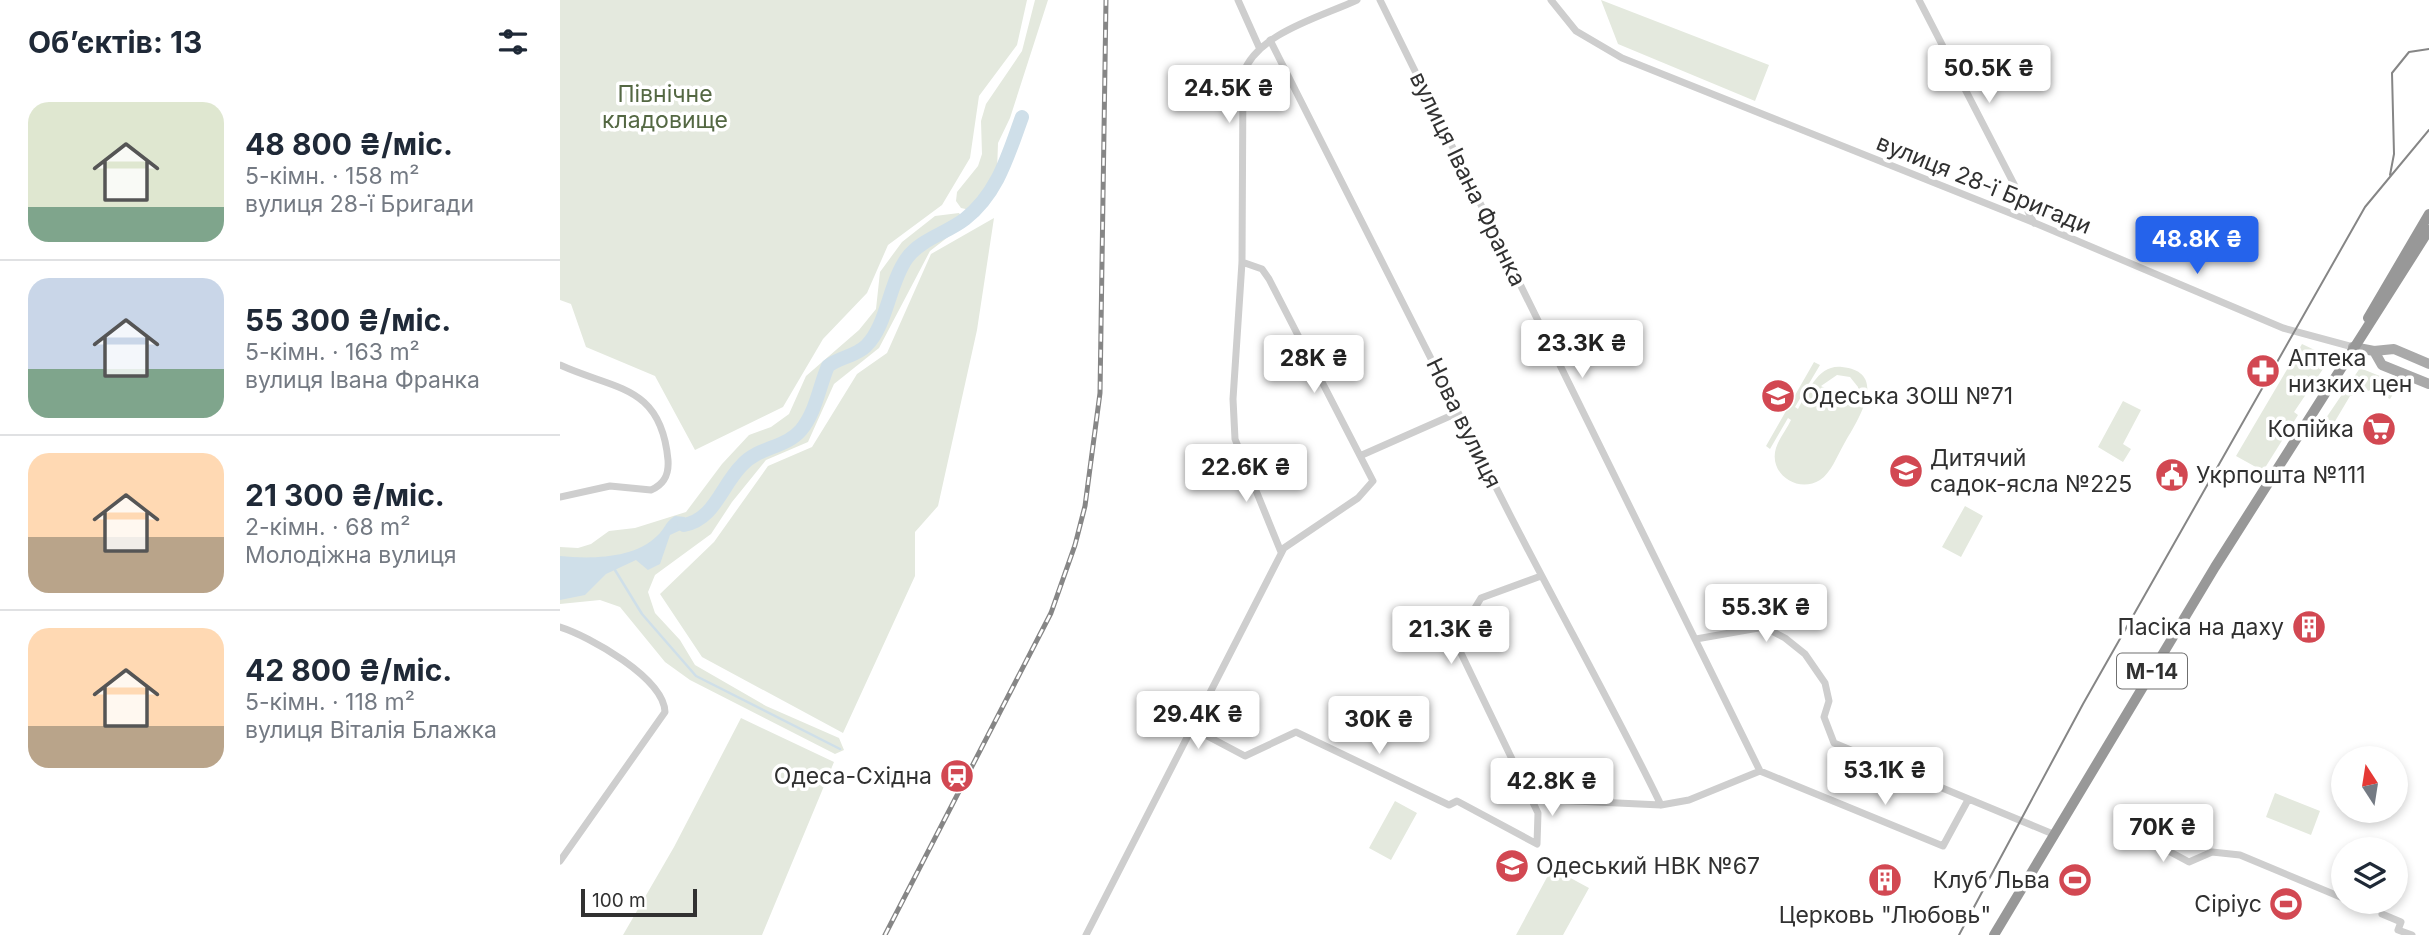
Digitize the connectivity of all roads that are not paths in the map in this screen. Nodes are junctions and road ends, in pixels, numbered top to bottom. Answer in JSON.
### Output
{"nodes":[{"id":1,"x":1238,"y":0,"type":"edge"},
{"id":2,"x":1357,"y":0,"type":"edge"},
{"id":3,"x":1380,"y":0,"type":"edge"},
{"id":4,"x":1550,"y":0,"type":"edge"},
{"id":5,"x":1919,"y":0,"type":"edge"},
{"id":6,"x":1270,"y":40,"type":"junction"},
{"id":7,"x":1259,"y":47,"type":"junction"},
{"id":8,"x":2429,"y":214,"type":"edge"},
{"id":9,"x":2035,"y":223,"type":"junction"},
{"id":10,"x":2429,"y":230,"type":"edge"},
{"id":11,"x":1242,"y":262,"type":"junction"},
{"id":12,"x":2366,"y":327,"type":"junction"},
{"id":13,"x":2353,"y":347,"type":"junction"},
{"id":14,"x":2374,"y":351,"type":"junction"},
{"id":15,"x":2429,"y":364,"type":"edge"},
{"id":16,"x":560,"y":365,"type":"edge"},
{"id":17,"x":2429,"y":384,"type":"edge"},
{"id":18,"x":1457,"y":413,"type":"junction"},
{"id":19,"x":1362,"y":455,"type":"junction"},
{"id":20,"x":560,"y":497,"type":"edge"},
{"id":21,"x":1282,"y":552,"type":"junction"},
{"id":22,"x":1541,"y":576,"type":"junction"},
{"id":23,"x":560,"y":627,"type":"edge"},
{"id":24,"x":1696,"y":639,"type":"junction"},
{"id":25,"x":1194,"y":729,"type":"junction"},
{"id":26,"x":1760,"y":771,"type":"junction"},
{"id":27,"x":1531,"y":799,"type":"junction"},
{"id":28,"x":1968,"y":800,"type":"junction"},
{"id":29,"x":1661,"y":805,"type":"junction"},
{"id":30,"x":2053,"y":834,"type":"junction"},
{"id":31,"x":2150,"y":841,"type":"dead end"},
{"id":32,"x":560,"y":861,"type":"edge"},
{"id":33,"x":2331,"y":893,"type":"edge"},
{"id":34,"x":2382,"y":914,"type":"dead end"},
{"id":35,"x":1086,"y":935,"type":"edge"},
{"id":36,"x":1994,"y":935,"type":"edge"},
{"id":37,"x":2412,"y":935,"type":"edge"}],
"edges":[{"from":1,"to":7,"type":"street"},
{"from":2,"to":6,"type":"street"},
{"from":3,"to":24,"type":"street","name":"вулиця Івана Франка"},
{"from":4,"to":9,"type":"street","name":"вулиця 28-ї Бригади"},
{"from":5,"to":9,"type":"street"},
{"from":6,"to":7,"type":"street"},
{"from":6,"to":18,"type":"street","name":"Нова вулиця"},
{"from":7,"to":11,"type":"street"},
{"from":8,"to":12,"type":"highway","number":"М-14"},
{"from":9,"to":13,"type":"street","name":"вулиця 28-ї Бригади"},
{"from":10,"to":12,"type":"highway","number":"М-14"},
{"from":11,"to":19,"type":"street"},
{"from":11,"to":21,"type":"street"},
{"from":12,"to":13,"type":"highway","number":"М-14"},
{"from":13,"to":14,"type":"main road","name":"вулиця 28-ї Бригади"},
{"from":13,"to":30,"type":"highway","number":"М-14"},
{"from":14,"to":15,"type":"main road","name":"вулиця 28-ї Бригади"},
{"from":14,"to":17,"type":"main road","name":"вулиця 28-ї Бригади"},
{"from":16,"to":20,"type":"street"},
{"from":18,"to":19,"type":"street"},
{"from":18,"to":22,"type":"street","name":"Нова вулиця"},
{"from":19,"to":21,"type":"street"},
{"from":21,"to":25,"type":"street"},
{"from":22,"to":27,"type":"street"},
{"from":22,"to":29,"type":"street","name":"Нова вулиця"},
{"from":23,"to":32,"type":"street"},
{"from":24,"to":26,"type":"street","name":"вулиця Івана Франка"},
{"from":24,"to":28,"type":"street"},
{"from":25,"to":27,"type":"street"},
{"from":25,"to":35,"type":"street"},
{"from":26,"to":28,"type":"street"},
{"from":26,"to":29,"type":"street"},
{"from":27,"to":29,"type":"street"},
{"from":28,"to":30,"type":"street"},
{"from":30,"to":36,"type":"highway","number":"М-14"},
{"from":31,"to":33,"type":"street"},
{"from":34,"to":37,"type":"street"}]}
